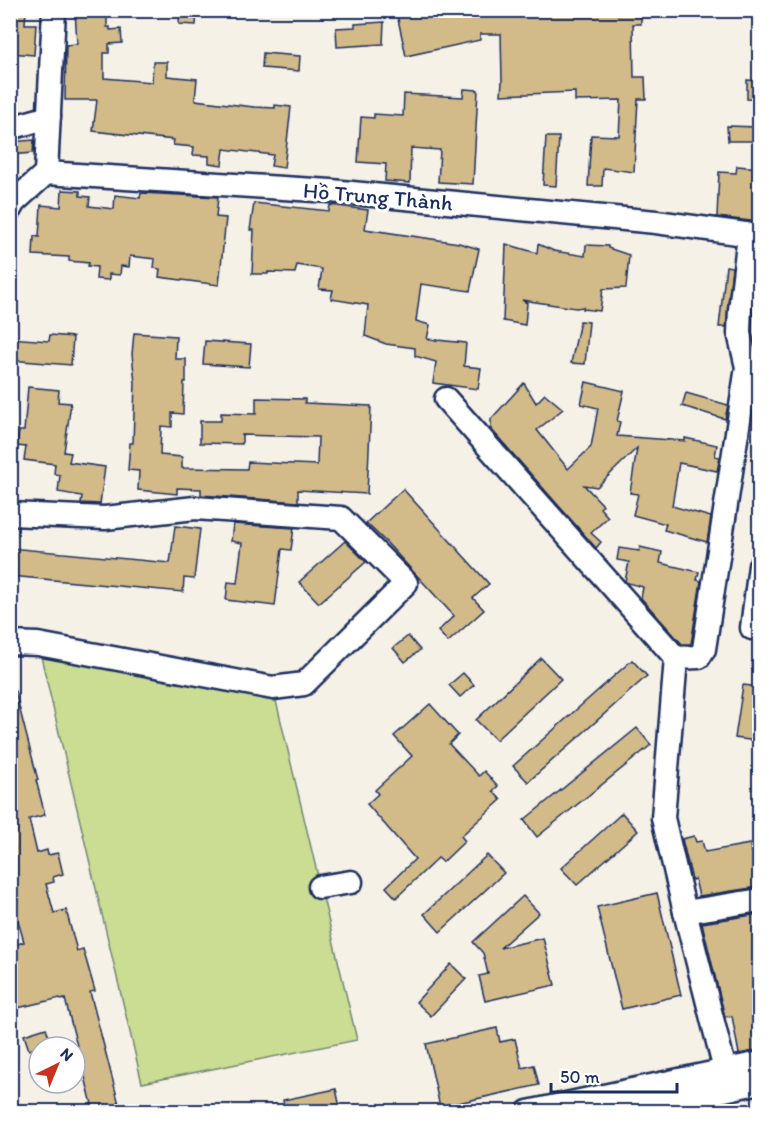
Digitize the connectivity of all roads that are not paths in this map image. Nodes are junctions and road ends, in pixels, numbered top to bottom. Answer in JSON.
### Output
{"nodes":[{"id":1,"x":54,"y":10,"type":"edge"},
{"id":2,"x":49,"y":117,"type":"junction"},
{"id":3,"x":10,"y":128,"type":"edge"},
{"id":4,"x":46,"y":173,"type":"junction"},
{"id":5,"x":10,"y":209,"type":"edge"},
{"id":6,"x":754,"y":236,"type":"edge"},
{"id":7,"x":446,"y":399,"type":"dead end"},
{"id":8,"x":10,"y":514,"type":"edge"},
{"id":9,"x":759,"y":566,"type":"edge"},
{"id":10,"x":752,"y":628,"type":"dead end"},
{"id":11,"x":10,"y":643,"type":"edge"},
{"id":12,"x":676,"y":658,"type":"junction"},
{"id":13,"x":351,"y":882,"type":"dead end"},
{"id":14,"x":320,"y":887,"type":"dead end"},
{"id":15,"x":759,"y":900,"type":"edge"},
{"id":16,"x":685,"y":912,"type":"junction"},
{"id":17,"x":759,"y":1063,"type":"edge"},
{"id":18,"x":725,"y":1070,"type":"junction"},
{"id":19,"x":759,"y":1082,"type":"edge"},
{"id":20,"x":528,"y":1112,"type":"edge"},
{"id":21,"x":626,"y":1112,"type":"edge"}],
"edges":[{"from":1,"to":2,"type":"street"},
{"from":2,"to":3,"type":"street"},
{"from":2,"to":4,"type":"street"},
{"from":4,"to":5,"type":"street"},
{"from":4,"to":6,"type":"street","name":"Hồ Trung Thành"},
{"from":6,"to":12,"type":"street"},
{"from":7,"to":12,"type":"street"},
{"from":8,"to":11,"type":"street"},
{"from":9,"to":10,"type":"street"},
{"from":12,"to":16,"type":"street"},
{"from":13,"to":14,"type":"street"},
{"from":15,"to":16,"type":"street"},
{"from":16,"to":18,"type":"street"},
{"from":17,"to":18,"type":"street"},
{"from":18,"to":20,"type":"street"},
{"from":19,"to":21,"type":"street"}]}
